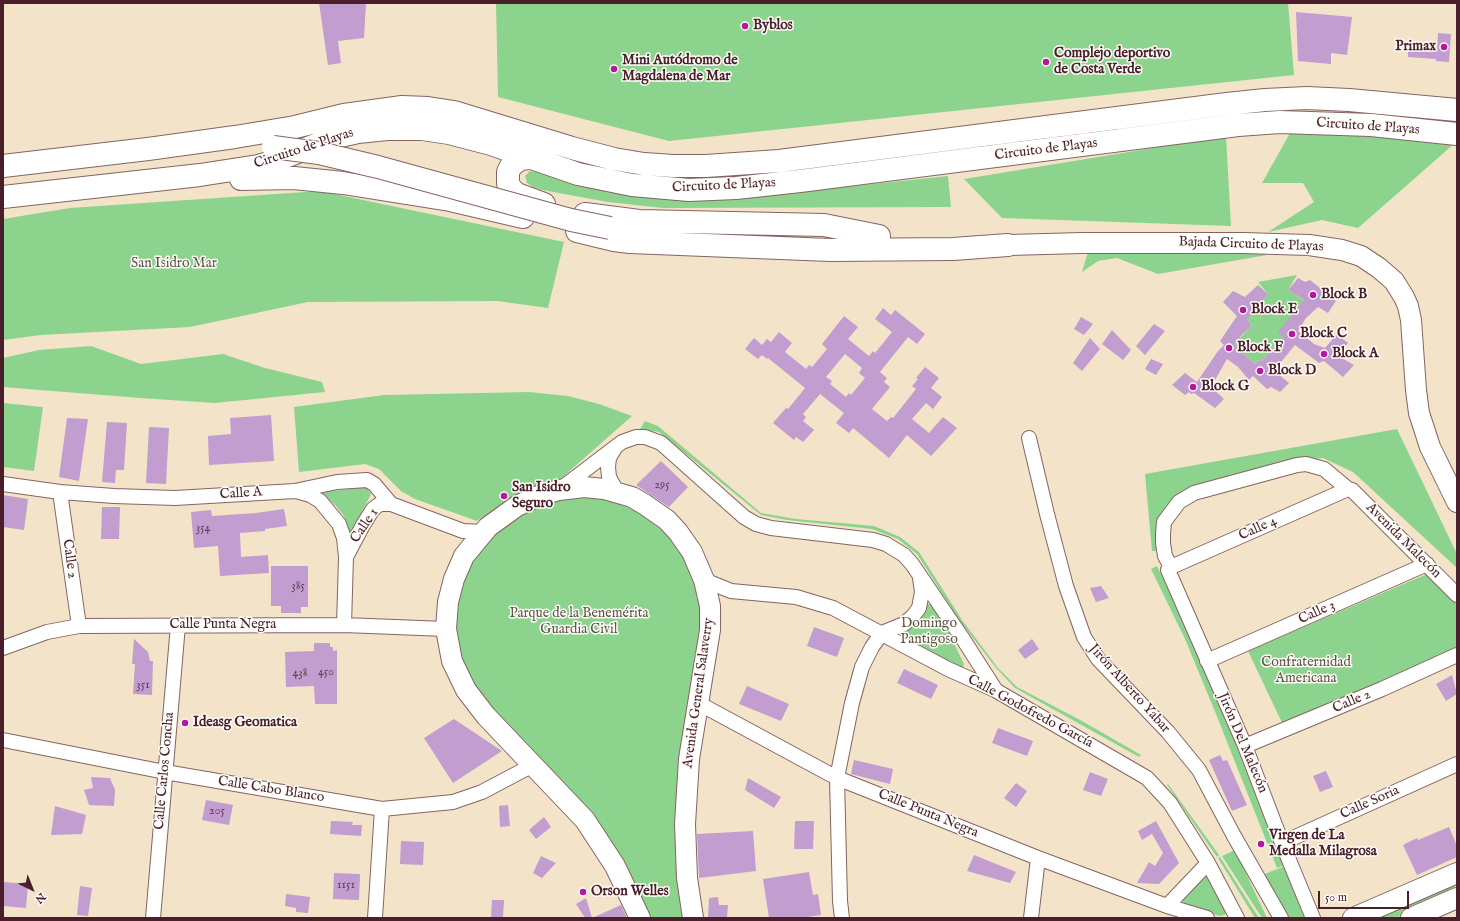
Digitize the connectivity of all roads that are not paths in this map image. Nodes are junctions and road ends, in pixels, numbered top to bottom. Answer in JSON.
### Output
{"nodes":[{"id":1,"x":1457,"y":110,"type":"edge"},
{"id":2,"x":1457,"y":134,"type":"edge"},
{"id":3,"x":530,"y":158,"type":"junction"},
{"id":4,"x":3,"y":166,"type":"edge"},
{"id":5,"x":200,"y":175,"type":"junction"},
{"id":6,"x":3,"y":177,"type":"edge"},
{"id":7,"x":3,"y":197,"type":"edge"},
{"id":8,"x":879,"y":236,"type":"junction"},
{"id":9,"x":1008,"y":245,"type":"junction"},
{"id":10,"x":1029,"y":438,"type":"dead end"},
{"id":11,"x":615,"y":448,"type":"junction"},
{"id":12,"x":3,"y":484,"type":"edge"},
{"id":13,"x":1348,"y":489,"type":"junction"},
{"id":14,"x":559,"y":490,"type":"junction"},
{"id":15,"x":296,"y":491,"type":"junction"},
{"id":16,"x":60,"y":492,"type":"junction"},
{"id":17,"x":617,"y":492,"type":"junction"},
{"id":18,"x":1457,"y":502,"type":"edge"},
{"id":19,"x":391,"y":504,"type":"junction"},
{"id":20,"x":474,"y":535,"type":"junction"},
{"id":21,"x":346,"y":557,"type":"junction"},
{"id":22,"x":1427,"y":564,"type":"junction"},
{"id":23,"x":1170,"y":568,"type":"junction"},
{"id":24,"x":918,"y":574,"type":"junction"},
{"id":25,"x":704,"y":580,"type":"junction"},
{"id":26,"x":731,"y":591,"type":"junction"},
{"id":27,"x":1457,"y":595,"type":"edge"},
{"id":28,"x":710,"y":606,"type":"junction"},
{"id":29,"x":178,"y":625,"type":"junction"},
{"id":30,"x":344,"y":625,"type":"junction"},
{"id":31,"x":79,"y":626,"type":"junction"},
{"id":32,"x":446,"y":629,"type":"junction"},
{"id":33,"x":882,"y":633,"type":"junction"},
{"id":34,"x":3,"y":648,"type":"edge"},
{"id":35,"x":1457,"y":655,"type":"edge"},
{"id":36,"x":1207,"y":661,"type":"junction"},
{"id":37,"x":995,"y":690,"type":"junction"},
{"id":38,"x":698,"y":703,"type":"junction"},
{"id":39,"x":3,"y":740,"type":"edge"},
{"id":40,"x":1245,"y":746,"type":"junction"},
{"id":41,"x":1457,"y":764,"type":"edge"},
{"id":42,"x":533,"y":765,"type":"junction"},
{"id":43,"x":165,"y":772,"type":"junction"},
{"id":44,"x":836,"y":778,"type":"junction"},
{"id":45,"x":382,"y":809,"type":"junction"},
{"id":46,"x":1282,"y":843,"type":"junction"},
{"id":47,"x":1038,"y":858,"type":"junction"},
{"id":48,"x":1208,"y":863,"type":"junction"},
{"id":49,"x":1457,"y":873,"type":"edge"},
{"id":50,"x":1457,"y":898,"type":"edge"},
{"id":51,"x":1167,"y":906,"type":"junction"},
{"id":52,"x":153,"y":918,"type":"edge"},
{"id":53,"x":375,"y":918,"type":"edge"},
{"id":54,"x":640,"y":918,"type":"edge"},
{"id":55,"x":693,"y":918,"type":"edge"},
{"id":56,"x":842,"y":918,"type":"edge"},
{"id":57,"x":1031,"y":918,"type":"edge"},
{"id":58,"x":1207,"y":918,"type":"edge"},
{"id":59,"x":1237,"y":918,"type":"edge"},
{"id":60,"x":1281,"y":918,"type":"edge"},
{"id":61,"x":1313,"y":918,"type":"edge"},
{"id":62,"x":1353,"y":918,"type":"edge"},
{"id":63,"x":1411,"y":918,"type":"edge"}],
"edges":[{"from":1,"to":4,"type":"highway","name":"Circuito de Playas"},
{"from":2,"to":3,"type":"highway","name":"Circuito de Playas"},
{"from":3,"to":5,"type":"highway","name":"Circuito de Playas"},
{"from":3,"to":8,"type":"highway"},
{"from":5,"to":7,"type":"highway","name":"Circuito de Playas"},
{"from":5,"to":9,"type":"highway"},
{"from":6,"to":8,"type":"highway","bridge":true},
{"from":8,"to":9,"type":"highway"},
{"from":9,"to":18,"type":"street","name":"Bajada Circuito de Playas"},
{"from":10,"to":60,"type":"street","name":"Jirón Alberto Yabar"},
{"from":11,"to":14,"type":"street"},
{"from":11,"to":17,"type":"street"},
{"from":11,"to":24,"type":"street"},
{"from":12,"to":16,"type":"street","name":"Calle A"},
{"from":13,"to":22,"type":"street","name":"Avenida Malecón"},
{"from":13,"to":23,"type":"street","name":"Calle 4"},
{"from":13,"to":23,"type":"street","name":"Avenida Malecón"},
{"from":14,"to":17,"type":"street","name":"Avenida General Salaverry"},
{"from":14,"to":20,"type":"street","name":"Avenida General Salaverry"},
{"from":15,"to":16,"type":"street","name":"Calle A"},
{"from":15,"to":19,"type":"street","name":"Calle A"},
{"from":15,"to":21,"type":"street","name":"Calle 1"},
{"from":16,"to":31,"type":"street","name":"Calle 2"},
{"from":17,"to":25,"type":"street","name":"Avenida General Salaverry"},
{"from":19,"to":20,"type":"street","name":"Calle A"},
{"from":19,"to":21,"type":"street","name":"Calle 1"},
{"from":20,"to":32,"type":"street","name":"Avenida General Salaverry"},
{"from":21,"to":30,"type":"street","name":"Calle 1"},
{"from":22,"to":27,"type":"street","name":"Avenida Malecón"},
{"from":22,"to":36,"type":"street","name":"Calle 3"},
{"from":23,"to":36,"type":"street","name":"Jirón Del Malecón"},
{"from":24,"to":33,"type":"street"},
{"from":24,"to":37,"type":"street"},
{"from":25,"to":26,"type":"street","name":"Calle Godofredo García"},
{"from":25,"to":28,"type":"street","name":"Avenida General Salaverry"},
{"from":26,"to":28,"type":"street"},
{"from":26,"to":33,"type":"street","name":"Calle Godofredo García"},
{"from":28,"to":38,"type":"street","name":"Avenida General Salaverry"},
{"from":29,"to":30,"type":"street","name":"Calle Punta Negra"},
{"from":29,"to":31,"type":"street","name":"Calle Punta Negra"},
{"from":29,"to":43,"type":"street","name":"Calle Carlos Concha"},
{"from":30,"to":32,"type":"street","name":"Calle Punta Negra"},
{"from":31,"to":34,"type":"street","name":"Calle Punta Negra"},
{"from":32,"to":42,"type":"street","name":"Avenida General Salaverry"},
{"from":33,"to":37,"type":"street","name":"Calle Godofredo García"},
{"from":33,"to":44,"type":"street"},
{"from":35,"to":40,"type":"street","name":"Calle 2"},
{"from":36,"to":40,"type":"street","name":"Jirón Del Malecón"},
{"from":37,"to":48,"type":"street","name":"Calle Godofredo García"},
{"from":38,"to":44,"type":"street","name":"Calle Punta Negra"},
{"from":38,"to":55,"type":"street","name":"Avenida General Salaverry"},
{"from":39,"to":43,"type":"street","name":"Calle Cabo Blanco"},
{"from":40,"to":46,"type":"street","name":"Jirón Del Malecón"},
{"from":41,"to":46,"type":"street","name":"Calle Soria"},
{"from":42,"to":45,"type":"street","name":"Calle Cabo Blanco"},
{"from":42,"to":54,"type":"street","name":"Avenida General Salaverry"},
{"from":43,"to":45,"type":"street","name":"Calle Cabo Blanco"},
{"from":43,"to":52,"type":"street","name":"Calle Carlos Concha"},
{"from":44,"to":47,"type":"street","name":"Calle Punta Negra"},
{"from":44,"to":56,"type":"street"},
{"from":45,"to":53,"type":"street"},
{"from":46,"to":61,"type":"street","name":"Jirón Del Malecón"},
{"from":47,"to":51,"type":"street","name":"Calle Punta Negra"},
{"from":47,"to":57,"type":"street"},
{"from":48,"to":51,"type":"street"},
{"from":48,"to":59,"type":"street","name":"Calle Godofredo García"},
{"from":49,"to":62,"type":"street"},
{"from":50,"to":63,"type":"street"},
{"from":51,"to":58,"type":"street","name":"Calle Punta Negra"}]}
